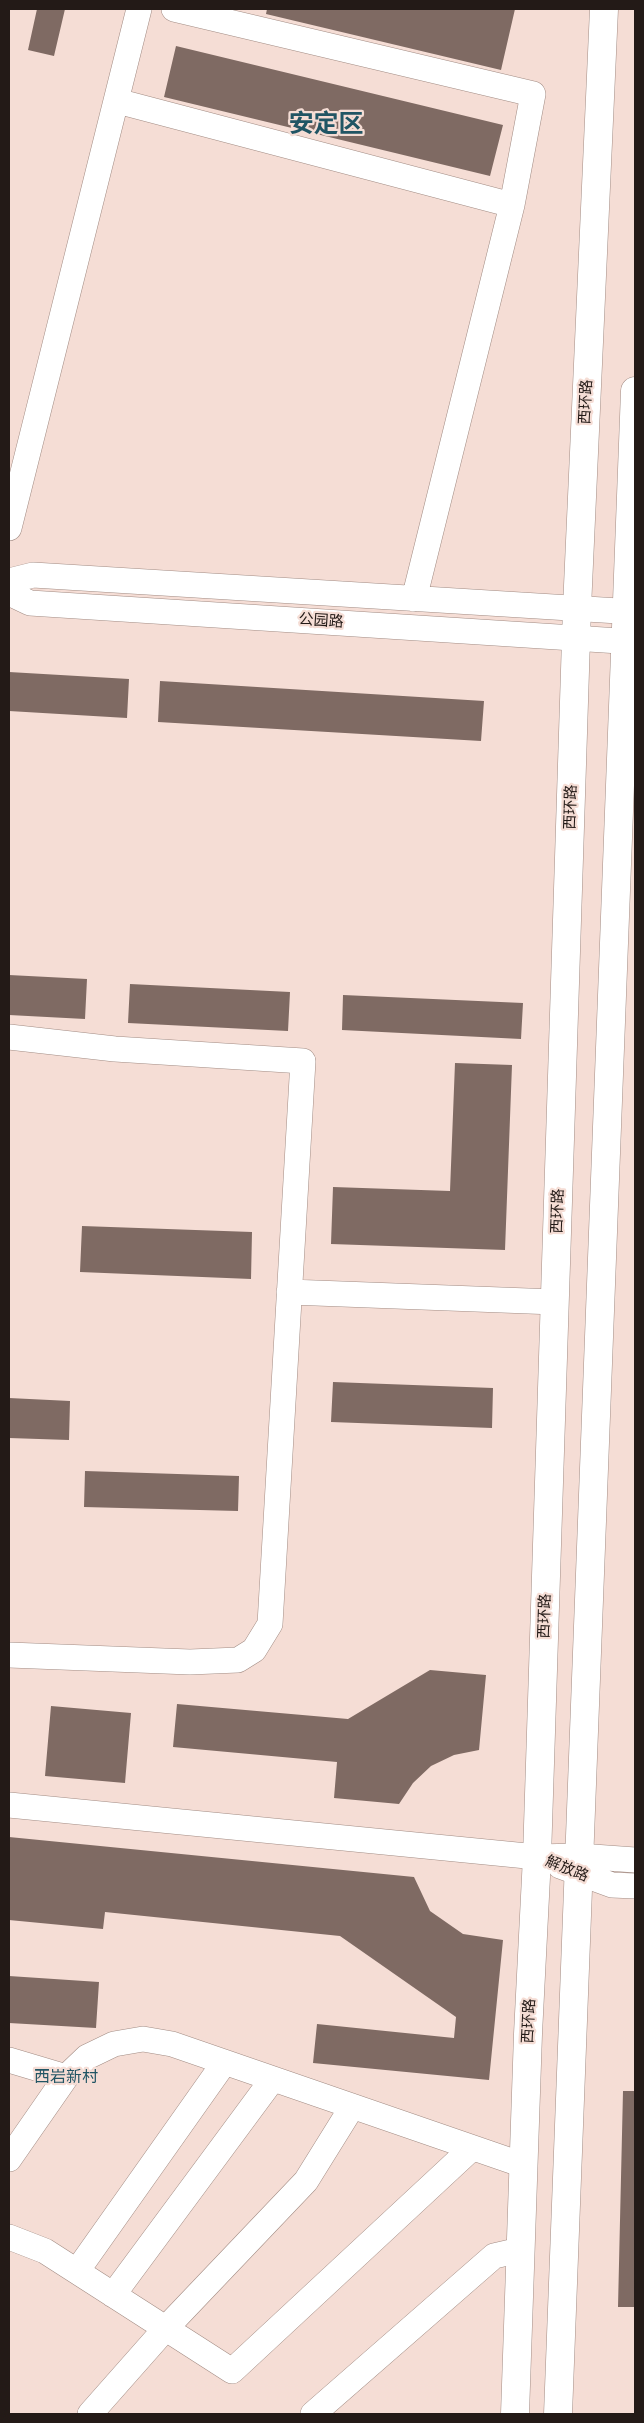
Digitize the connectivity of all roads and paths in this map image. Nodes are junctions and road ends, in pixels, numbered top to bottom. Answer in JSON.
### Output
{"nodes":[{"id":1,"x":139,"y":9,"type":"edge"},
{"id":2,"x":174,"y":9,"type":"edge"},
{"id":3,"x":604,"y":9,"type":"edge"},
{"id":4,"x":117,"y":101,"type":"junction"},
{"id":5,"x":512,"y":205,"type":"junction"},
{"id":6,"x":635,"y":392,"type":"edge"},
{"id":7,"x":9,"y":528,"type":"edge"},
{"id":8,"x":9,"y":581,"type":"edge"},
{"id":9,"x":9,"y":593,"type":"edge"},
{"id":10,"x":414,"y":599,"type":"junction"},
{"id":11,"x":577,"y":608,"type":"junction"},
{"id":12,"x":631,"y":612,"type":"edge"},
{"id":13,"x":577,"y":638,"type":"junction"},
{"id":14,"x":630,"y":641,"type":"edge"},
{"id":15,"x":9,"y":1037,"type":"edge"},
{"id":16,"x":289,"y":1292,"type":"junction"},
{"id":17,"x":555,"y":1302,"type":"junction"},
{"id":18,"x":9,"y":1655,"type":"edge"},
{"id":19,"x":9,"y":1805,"type":"edge"},
{"id":20,"x":537,"y":1856,"type":"junction"},
{"id":21,"x":635,"y":1860,"type":"edge"},
{"id":22,"x":578,"y":1865,"type":"junction"},
{"id":23,"x":635,"y":1886,"type":"edge"},
{"id":24,"x":9,"y":2060,"type":"edge"},
{"id":25,"x":224,"y":2063,"type":"junction"},
{"id":26,"x":66,"y":2077,"type":"junction"},
{"id":27,"x":272,"y":2080,"type":"junction"},
{"id":28,"x":352,"y":2107,"type":"junction"},
{"id":29,"x":472,"y":2148,"type":"junction"},
{"id":30,"x":9,"y":2159,"type":"edge"},
{"id":31,"x":523,"y":2165,"type":"junction"},
{"id":32,"x":9,"y":2237,"type":"edge"},
{"id":33,"x":520,"y":2250,"type":"junction"},
{"id":34,"x":77,"y":2271,"type":"junction"},
{"id":35,"x":113,"y":2295,"type":"junction"},
{"id":36,"x":166,"y":2328,"type":"junction"},
{"id":37,"x":90,"y":2414,"type":"edge"},
{"id":38,"x":313,"y":2414,"type":"edge"},
{"id":39,"x":515,"y":2414,"type":"edge"},
{"id":40,"x":558,"y":2414,"type":"edge"}],
"edges":[{"from":1,"to":4,"type":"street"},
{"from":2,"to":5,"type":"street"},
{"from":3,"to":11,"type":"main road","name":"西环路"},
{"from":4,"to":5,"type":"street"},
{"from":4,"to":7,"type":"street"},
{"from":5,"to":10,"type":"street"},
{"from":6,"to":12,"type":"main road"},
{"from":8,"to":10,"type":"street","name":"公园路"},
{"from":9,"to":13,"type":"street","name":"公园路"},
{"from":10,"to":11,"type":"street","name":"公园路"},
{"from":11,"to":12,"type":"street","name":"公园路"},
{"from":11,"to":13,"type":"main road","name":"西环路"},
{"from":12,"to":14,"type":"main road"},
{"from":13,"to":14,"type":"street","name":"公园路"},
{"from":13,"to":17,"type":"main road","name":"西环路"},
{"from":14,"to":22,"type":"main road"},
{"from":15,"to":16,"type":"street"},
{"from":16,"to":17,"type":"street"},
{"from":16,"to":18,"type":"street"},
{"from":17,"to":20,"type":"main road","name":"西环路"},
{"from":19,"to":20,"type":"street","name":"解放路"},
{"from":20,"to":22,"type":"street","name":"解放路"},
{"from":20,"to":31,"type":"main road","name":"西环路"},
{"from":21,"to":22,"type":"street","name":"解放路"},
{"from":22,"to":23,"type":"street","name":"解放路"},
{"from":22,"to":40,"type":"main road"},
{"from":24,"to":26,"type":"street"},
{"from":25,"to":26,"type":"street"},
{"from":25,"to":27,"type":"street"},
{"from":25,"to":34,"type":"street"},
{"from":26,"to":30,"type":"street"},
{"from":27,"to":28,"type":"street"},
{"from":27,"to":35,"type":"street"},
{"from":28,"to":29,"type":"street"},
{"from":28,"to":36,"type":"street"},
{"from":29,"to":31,"type":"street"},
{"from":29,"to":36,"type":"street"},
{"from":31,"to":33,"type":"main road","name":"西环路"},
{"from":32,"to":34,"type":"street"},
{"from":33,"to":38,"type":"street"},
{"from":33,"to":39,"type":"main road","name":"西环路"},
{"from":34,"to":35,"type":"street"},
{"from":35,"to":36,"type":"street"},
{"from":36,"to":37,"type":"street"}]}
